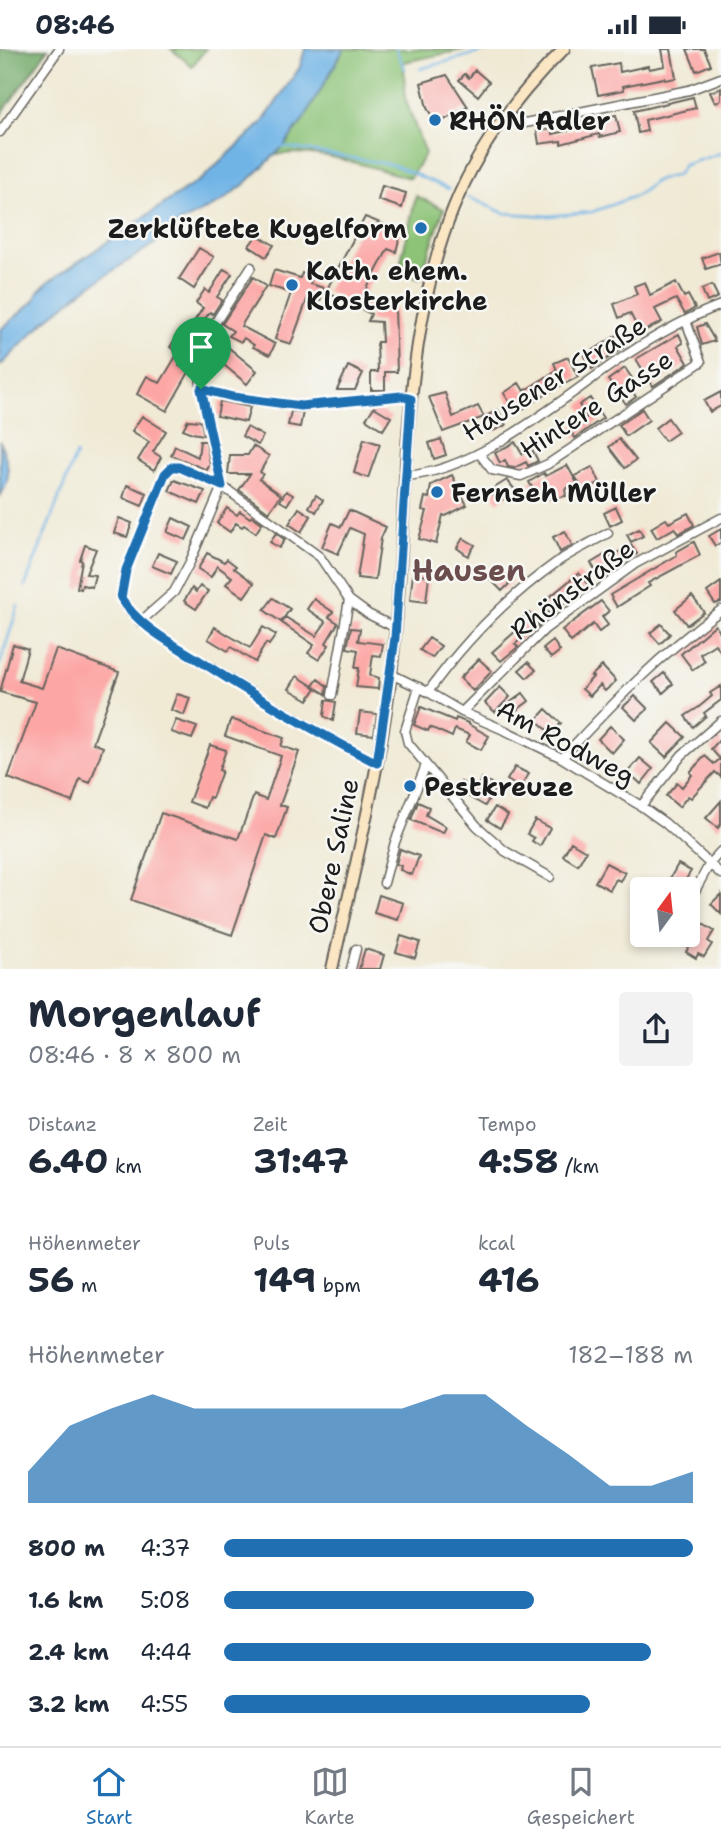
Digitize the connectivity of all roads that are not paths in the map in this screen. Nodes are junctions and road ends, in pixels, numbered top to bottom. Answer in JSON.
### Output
{"nodes":[{"id":1,"x":59,"y":49,"type":"edge"},
{"id":2,"x":564,"y":49,"type":"edge"},
{"id":3,"x":721,"y":78,"type":"edge"},
{"id":4,"x":506,"y":116,"type":"junction"},
{"id":5,"x":0,"y":132,"type":"edge"},
{"id":6,"x":251,"y":267,"type":"dead end"},
{"id":7,"x":721,"y":305,"type":"edge"},
{"id":8,"x":686,"y":321,"type":"junction"},
{"id":9,"x":201,"y":389,"type":"junction"},
{"id":10,"x":411,"y":399,"type":"junction"},
{"id":11,"x":479,"y":453,"type":"junction"},
{"id":12,"x":406,"y":476,"type":"junction"},
{"id":13,"x":222,"y":486,"type":"junction"},
{"id":14,"x":721,"y":519,"type":"edge"},
{"id":15,"x":608,"y":533,"type":"dead end"},
{"id":16,"x":349,"y":600,"type":"junction"},
{"id":17,"x":721,"y":610,"type":"edge"},
{"id":18,"x":140,"y":622,"type":"junction"},
{"id":19,"x":396,"y":628,"type":"junction"},
{"id":20,"x":391,"y":674,"type":"junction"},
{"id":21,"x":419,"y":687,"type":"junction"},
{"id":22,"x":428,"y":692,"type":"junction"},
{"id":23,"x":332,"y":695,"type":"dead end"},
{"id":24,"x":462,"y":712,"type":"junction"},
{"id":25,"x":721,"y":720,"type":"edge"},
{"id":26,"x":562,"y":758,"type":"junction"},
{"id":27,"x":377,"y":763,"type":"junction"},
{"id":28,"x":426,"y":765,"type":"junction"},
{"id":29,"x":641,"y":806,"type":"junction"},
{"id":30,"x":721,"y":851,"type":"edge"},
{"id":31,"x":710,"y":863,"type":"junction"},
{"id":32,"x":721,"y":874,"type":"edge"},
{"id":33,"x":550,"y":877,"type":"dead end"},
{"id":34,"x":700,"y":882,"type":"edge"},
{"id":35,"x":384,"y":883,"type":"dead end"},
{"id":36,"x":356,"y":949,"type":"dead end"},
{"id":37,"x":332,"y":969,"type":"edge"},
{"id":38,"x":351,"y":969,"type":"edge"}],
"edges":[{"from":1,"to":5,"type":"street"},
{"from":2,"to":4,"type":"main road","name":"Obere Saline"},
{"from":3,"to":4,"type":"street"},
{"from":4,"to":10,"type":"main road","name":"Obere Saline"},
{"from":6,"to":9,"type":"street"},
{"from":7,"to":8,"type":"street","name":"Hausener Straße"},
{"from":8,"to":11,"type":"street","name":"Hausener Straße"},
{"from":8,"to":11,"type":"street","name":"Hintere Gasse"},
{"from":9,"to":10,"type":"street"},
{"from":9,"to":13,"type":"street"},
{"from":10,"to":12,"type":"main road","name":"Obere Saline"},
{"from":11,"to":12,"type":"street","name":"Hausener Straße"},
{"from":12,"to":19,"type":"main road","name":"Obere Saline"},
{"from":13,"to":16,"type":"street"},
{"from":13,"to":18,"type":"street"},
{"from":13,"to":18,"type":"street"},
{"from":14,"to":24,"type":"street","name":"Rhönstraße"},
{"from":15,"to":22,"type":"street"},
{"from":16,"to":19,"type":"street"},
{"from":16,"to":23,"type":"street"},
{"from":17,"to":26,"type":"street"},
{"from":18,"to":27,"type":"street"},
{"from":19,"to":20,"type":"main road","name":"Obere Saline"},
{"from":20,"to":21,"type":"street","name":"Am Rodweg"},
{"from":20,"to":27,"type":"main road","name":"Obere Saline"},
{"from":21,"to":22,"type":"street","name":"Am Rodweg"},
{"from":21,"to":28,"type":"street"},
{"from":22,"to":24,"type":"street","name":"Am Rodweg"},
{"from":24,"to":26,"type":"street","name":"Am Rodweg"},
{"from":25,"to":29,"type":"street"},
{"from":26,"to":29,"type":"street","name":"Am Rodweg"},
{"from":27,"to":37,"type":"main road","name":"Obere Saline"},
{"from":28,"to":33,"type":"street"},
{"from":28,"to":35,"type":"street"},
{"from":29,"to":31,"type":"street","name":"Am Rodweg"},
{"from":30,"to":31,"type":"street"},
{"from":31,"to":32,"type":"street","name":"Am Rodweg"},
{"from":31,"to":34,"type":"street"},
{"from":36,"to":38,"type":"street","name":"Obere Saline"}]}
